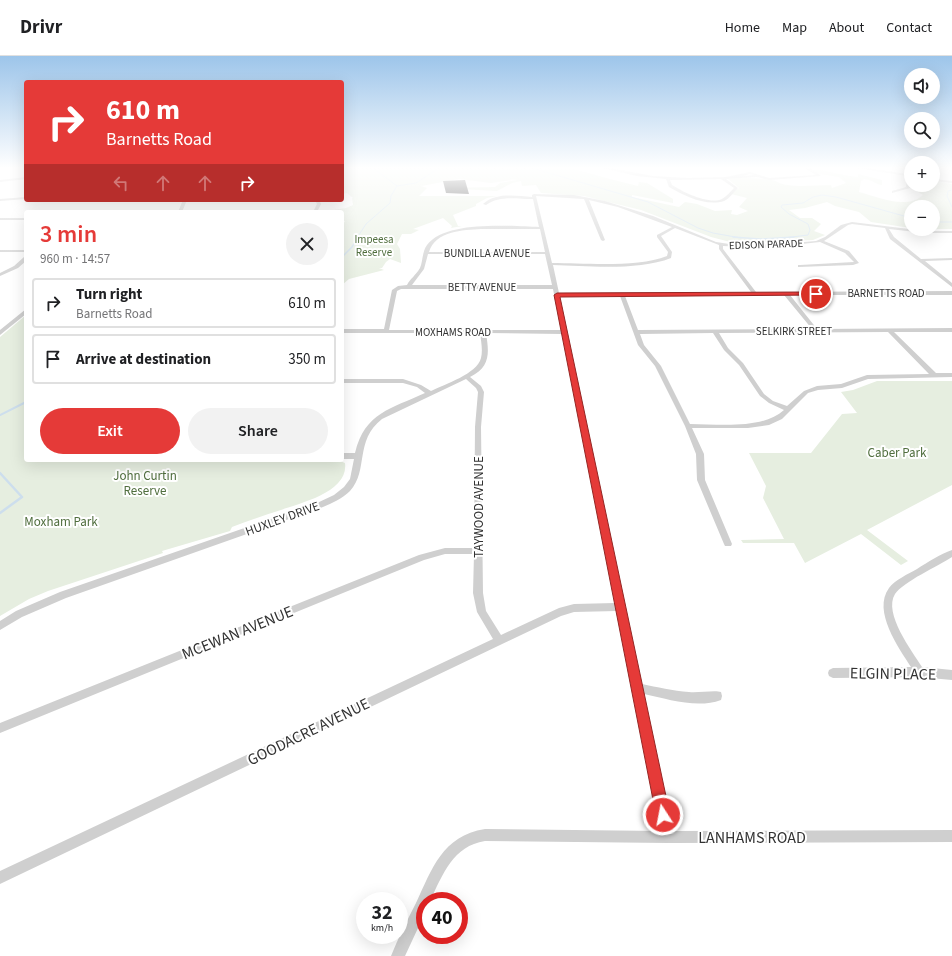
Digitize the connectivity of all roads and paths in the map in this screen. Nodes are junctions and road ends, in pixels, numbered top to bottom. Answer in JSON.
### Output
{"nodes":[{"id":1,"x":538,"y":210,"type":"edge"},
{"id":2,"x":591,"y":210,"type":"edge"},
{"id":3,"x":631,"y":210,"type":"edge"},
{"id":4,"x":0,"y":219,"type":"edge"},
{"id":5,"x":24,"y":219,"type":"edge"},
{"id":6,"x":674,"y":227,"type":"junction"},
{"id":7,"x":886,"y":227,"type":"junction"},
{"id":8,"x":542,"y":228,"type":"junction"},
{"id":9,"x":952,"y":232,"type":"edge"},
{"id":10,"x":603,"y":240,"type":"dead end"},
{"id":11,"x":821,"y":241,"type":"junction"},
{"id":12,"x":721,"y":245,"type":"junction"},
{"id":13,"x":0,"y":251,"type":"edge"},
{"id":14,"x":24,"y":251,"type":"edge"},
{"id":15,"x":426,"y":253,"type":"junction"},
{"id":16,"x":547,"y":253,"type":"junction"},
{"id":17,"x":952,"y":259,"type":"edge"},
{"id":18,"x":24,"y":260,"type":"edge"},
{"id":19,"x":921,"y":260,"type":"junction"},
{"id":20,"x":550,"y":264,"type":"junction"},
{"id":21,"x":800,"y":266,"type":"dead end"},
{"id":22,"x":0,"y":275,"type":"edge"},
{"id":23,"x":952,"y":285,"type":"edge"},
{"id":24,"x":409,"y":287,"type":"junction"},
{"id":25,"x":555,"y":287,"type":"junction"},
{"id":26,"x":952,"y":293,"type":"edge"},
{"id":27,"x":755,"y":294,"type":"junction"},
{"id":28,"x":786,"y":294,"type":"junction"},
{"id":29,"x":557,"y":295,"type":"junction"},
{"id":30,"x":622,"y":295,"type":"junction"},
{"id":31,"x":24,"y":313,"type":"edge"},
{"id":32,"x":890,"y":330,"type":"junction"},
{"id":33,"x":952,"y":330,"type":"edge"},
{"id":34,"x":344,"y":331,"type":"edge"},
{"id":35,"x":816,"y":331,"type":"junction"},
{"id":36,"x":386,"y":332,"type":"junction"},
{"id":37,"x":483,"y":332,"type":"junction"},
{"id":38,"x":564,"y":332,"type":"junction"},
{"id":39,"x":636,"y":332,"type":"junction"},
{"id":40,"x":715,"y":332,"type":"junction"},
{"id":41,"x":0,"y":333,"type":"edge"},
{"id":42,"x":934,"y":375,"type":"junction"},
{"id":43,"x":952,"y":375,"type":"edge"},
{"id":44,"x":466,"y":376,"type":"junction"},
{"id":45,"x":344,"y":381,"type":"edge"},
{"id":46,"x":430,"y":394,"type":"junction"},
{"id":47,"x":788,"y":409,"type":"junction"},
{"id":48,"x":688,"y":426,"type":"junction"},
{"id":49,"x":344,"y":456,"type":"edge"},
{"id":50,"x":359,"y":456,"type":"junction"},
{"id":51,"x":728,"y":544,"type":"dead end"},
{"id":52,"x":478,"y":551,"type":"junction"},
{"id":53,"x":952,"y":553,"type":"edge"},
{"id":54,"x":621,"y":607,"type":"junction"},
{"id":55,"x":0,"y":626,"type":"edge"},
{"id":56,"x":499,"y":640,"type":"junction"},
{"id":57,"x":919,"y":672,"type":"junction"},
{"id":58,"x":833,"y":673,"type":"dead end"},
{"id":59,"x":952,"y":675,"type":"edge"},
{"id":60,"x":638,"y":688,"type":"junction"},
{"id":61,"x":717,"y":696,"type":"dead end"},
{"id":62,"x":0,"y":728,"type":"edge"},
{"id":63,"x":952,"y":836,"type":"edge"},
{"id":64,"x":668,"y":837,"type":"junction"},
{"id":65,"x":0,"y":878,"type":"edge"},
{"id":66,"x":398,"y":956,"type":"edge"}],
"edges":[{"from":1,"to":8,"type":"street"},
{"from":2,"to":10,"type":"street"},
{"from":3,"to":6,"type":"street","name":"EDISON PARADE"},
{"from":4,"to":5,"type":"street"},
{"from":6,"to":12,"type":"street","name":"EDISON PARADE"},
{"from":6,"to":20,"type":"street"},
{"from":7,"to":9,"type":"street","name":"EDISON PARADE"},
{"from":7,"to":11,"type":"street","name":"EDISON PARADE"},
{"from":7,"to":19,"type":"street"},
{"from":8,"to":15,"type":"street"},
{"from":8,"to":16,"type":"street"},
{"from":11,"to":12,"type":"street","name":"EDISON PARADE"},
{"from":11,"to":21,"type":"street"},
{"from":12,"to":27,"type":"street"},
{"from":13,"to":14,"type":"street"},
{"from":15,"to":16,"type":"street","name":"BUNDILLA AVENUE"},
{"from":15,"to":24,"type":"street"},
{"from":16,"to":20,"type":"street"},
{"from":17,"to":19,"type":"street"},
{"from":18,"to":22,"type":"street"},
{"from":19,"to":23,"type":"street"},
{"from":20,"to":25,"type":"street"},
{"from":24,"to":25,"type":"street","name":"BETTY AVENUE"},
{"from":24,"to":36,"type":"street"},
{"from":25,"to":29,"type":"street"},
{"from":26,"to":28,"type":"street","name":"BARNETTS ROAD"},
{"from":27,"to":28,"type":"street","name":"BARNETTS ROAD"},
{"from":27,"to":30,"type":"street","name":"BARNETTS ROAD"},
{"from":28,"to":35,"type":"street"},
{"from":29,"to":30,"type":"street","name":"BARNETTS ROAD"},
{"from":29,"to":38,"type":"street"},
{"from":30,"to":39,"type":"street"},
{"from":31,"to":41,"type":"street"},
{"from":32,"to":33,"type":"street","name":"SELKIRK STREET"},
{"from":32,"to":35,"type":"street","name":"SELKIRK STREET"},
{"from":32,"to":42,"type":"street"},
{"from":34,"to":36,"type":"street","name":"MOXHAMS ROAD"},
{"from":35,"to":40,"type":"street","name":"SELKIRK STREET"},
{"from":36,"to":37,"type":"street","name":"MOXHAMS ROAD"},
{"from":37,"to":38,"type":"street","name":"MOXHAMS ROAD"},
{"from":37,"to":44,"type":"street","name":"HUXLEY DRIVE"},
{"from":38,"to":54,"type":"street"},
{"from":39,"to":40,"type":"street","name":"SELKIRK STREET"},
{"from":39,"to":48,"type":"street"},
{"from":40,"to":47,"type":"street"},
{"from":42,"to":43,"type":"street"},
{"from":42,"to":47,"type":"street"},
{"from":44,"to":46,"type":"street","name":"HUXLEY DRIVE"},
{"from":44,"to":52,"type":"street","name":"TAYWOOD AVENUE"},
{"from":45,"to":46,"type":"street"},
{"from":46,"to":50,"type":"street","name":"HUXLEY DRIVE"},
{"from":47,"to":48,"type":"street"},
{"from":48,"to":51,"type":"street"},
{"from":49,"to":50,"type":"street"},
{"from":50,"to":55,"type":"street","name":"HUXLEY DRIVE"},
{"from":52,"to":56,"type":"street","name":"TAYWOOD AVENUE"},
{"from":52,"to":62,"type":"street","name":"MCEWAN AVENUE"},
{"from":53,"to":57,"type":"street"},
{"from":54,"to":56,"type":"street","name":"GOODACRE AVENUE"},
{"from":54,"to":60,"type":"street"},
{"from":56,"to":65,"type":"street","name":"GOODACRE AVENUE"},
{"from":57,"to":58,"type":"street","name":"ELGIN PLACE"},
{"from":57,"to":59,"type":"street","name":"ELGIN PLACE"},
{"from":60,"to":61,"type":"street"},
{"from":60,"to":64,"type":"street"},
{"from":63,"to":64,"type":"street","name":"LANHAMS ROAD"},
{"from":64,"to":66,"type":"street","name":"LANHAMS ROAD"}]}
